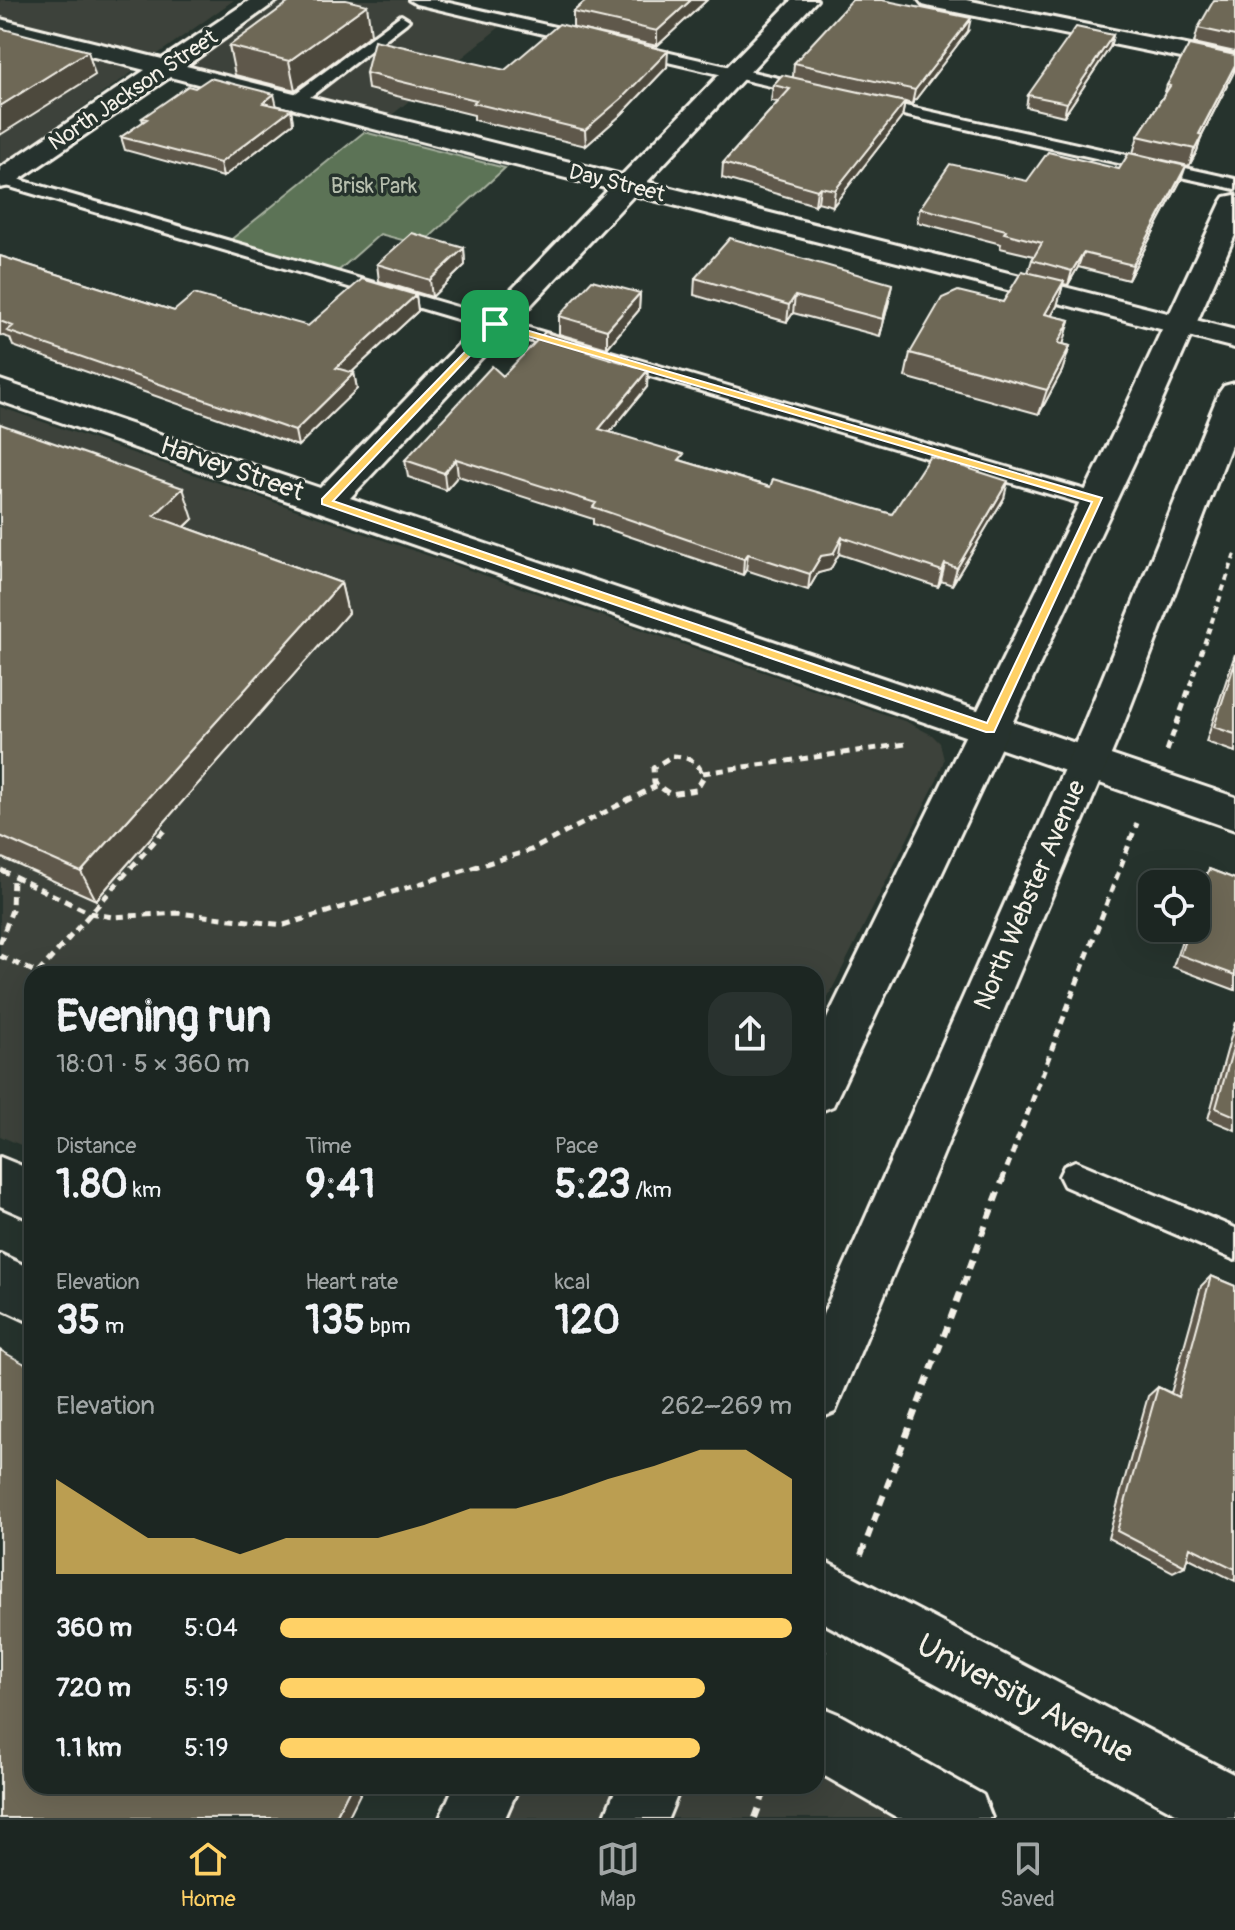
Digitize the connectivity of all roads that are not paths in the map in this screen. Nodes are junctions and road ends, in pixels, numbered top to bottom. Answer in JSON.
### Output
{"nodes":[{"id":1,"x":266,"y":0,"type":"edge"},
{"id":2,"x":416,"y":0,"type":"edge"},
{"id":3,"x":805,"y":0,"type":"edge"},
{"id":4,"x":931,"y":0,"type":"edge"},
{"id":5,"x":401,"y":20,"type":"dead end"},
{"id":6,"x":0,"y":26,"type":"edge"},
{"id":7,"x":1235,"y":62,"type":"edge"},
{"id":8,"x":166,"y":68,"type":"junction"},
{"id":9,"x":735,"y":73,"type":"junction"},
{"id":10,"x":295,"y":101,"type":"junction"},
{"id":11,"x":1,"y":180,"type":"edge"},
{"id":12,"x":1235,"y":184,"type":"edge"},
{"id":13,"x":626,"y":186,"type":"junction"},
{"id":14,"x":1235,"y":203,"type":"edge"},
{"id":15,"x":495,"y":324,"type":"junction"},
{"id":16,"x":1181,"y":326,"type":"junction"},
{"id":17,"x":1235,"y":339,"type":"edge"},
{"id":18,"x":0,"y":390,"type":"edge"},
{"id":19,"x":1235,"y":393,"type":"edge"},
{"id":20,"x":1098,"y":501,"type":"junction"},
{"id":21,"x":326,"y":502,"type":"junction"},
{"id":22,"x":990,"y":729,"type":"junction"},
{"id":23,"x":1087,"y":764,"type":"junction"},
{"id":24,"x":1235,"y":814,"type":"edge"},
{"id":25,"x":824,"y":1074,"type":"edge"},
{"id":26,"x":1075,"y":1176,"type":"dead end"},
{"id":27,"x":0,"y":1180,"type":"edge"},
{"id":28,"x":24,"y":1192,"type":"edge"},
{"id":29,"x":1235,"y":1244,"type":"edge"},
{"id":30,"x":0,"y":1280,"type":"edge"},
{"id":31,"x":24,"y":1293,"type":"edge"},
{"id":32,"x":824,"y":1374,"type":"edge"},
{"id":33,"x":829,"y":1594,"type":"edge"},
{"id":34,"x":824,"y":1741,"type":"edge"},
{"id":35,"x":483,"y":1794,"type":"edge"},
{"id":36,"x":646,"y":1794,"type":"edge"},
{"id":37,"x":1235,"y":1810,"type":"edge"},
{"id":38,"x":472,"y":1818,"type":"edge"},
{"id":39,"x":636,"y":1818,"type":"edge"},
{"id":40,"x":960,"y":1818,"type":"edge"}],
"edges":[{"from":1,"to":8,"type":"street","name":"North Jackson Street"},
{"from":2,"to":9,"type":"lane"},
{"from":3,"to":9,"type":"street"},
{"from":4,"to":7,"type":"street"},
{"from":5,"to":10,"type":"lane"},
{"from":6,"to":8,"type":"street","name":"Day Street"},
{"from":8,"to":10,"type":"street","name":"Day Street"},
{"from":8,"to":11,"type":"street","name":"North Jackson Street"},
{"from":9,"to":12,"type":"lane"},
{"from":9,"to":13,"type":"street"},
{"from":10,"to":13,"type":"street","name":"Day Street"},
{"from":11,"to":15,"type":"lane"},
{"from":13,"to":15,"type":"street"},
{"from":13,"to":16,"type":"street","name":"Day Street"},
{"from":14,"to":16,"type":"street"},
{"from":15,"to":20,"type":"lane"},
{"from":15,"to":21,"type":"street"},
{"from":16,"to":17,"type":"street","name":"Day Street"},
{"from":16,"to":20,"type":"street"},
{"from":18,"to":21,"type":"street","name":"Harvey Street"},
{"from":19,"to":23,"type":"street","name":"North Webster Avenue"},
{"from":20,"to":22,"type":"street"},
{"from":21,"to":22,"type":"street","name":"Harvey Street"},
{"from":22,"to":23,"type":"street","name":"Harvey Street"},
{"from":22,"to":25,"type":"street"},
{"from":23,"to":24,"type":"street","name":"Harvey Street"},
{"from":23,"to":32,"type":"street","name":"North Webster Avenue"},
{"from":26,"to":29,"type":"lane"},
{"from":27,"to":28,"type":"street"},
{"from":30,"to":31,"type":"street"},
{"from":33,"to":37,"type":"street","name":"University Avenue"},
{"from":34,"to":40,"type":"street"},
{"from":35,"to":38,"type":"street"},
{"from":36,"to":39,"type":"street"}]}
